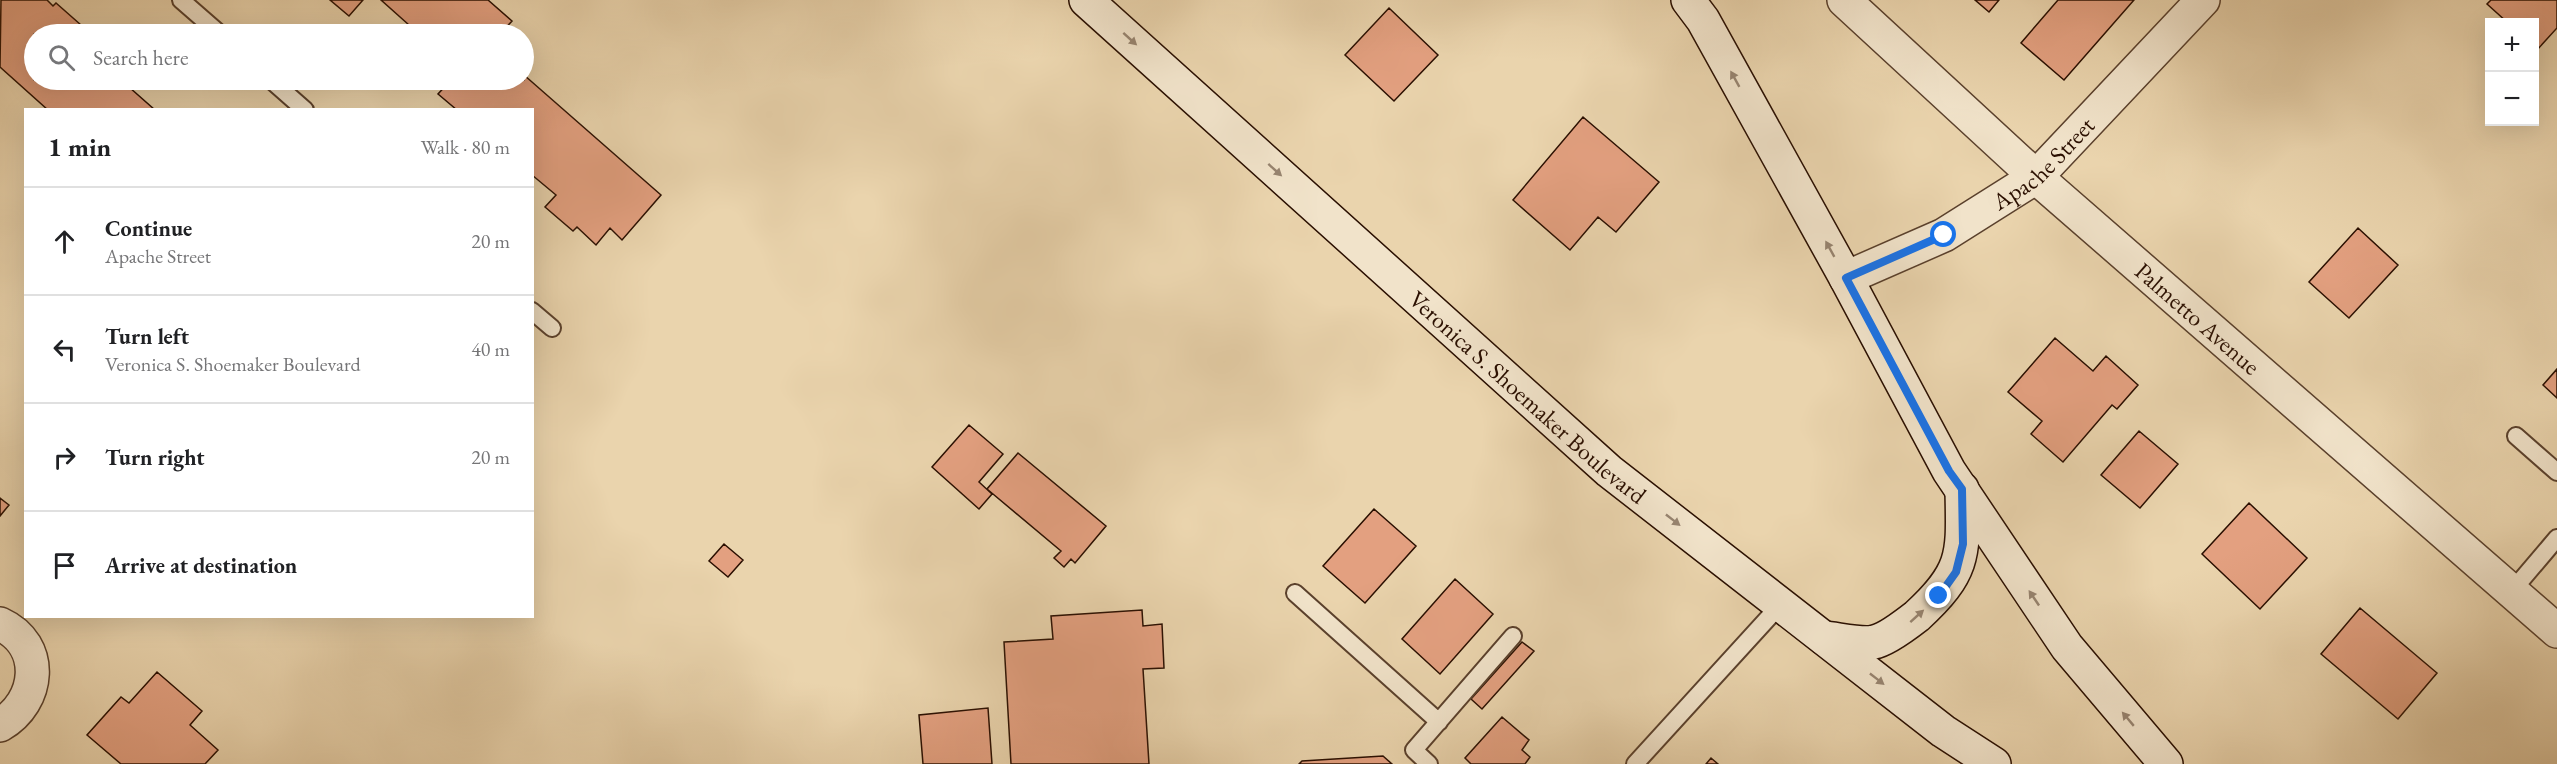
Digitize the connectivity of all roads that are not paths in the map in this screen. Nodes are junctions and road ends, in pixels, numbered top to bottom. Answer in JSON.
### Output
{"nodes":[{"id":1,"x":181,"y":0,"type":"edge"},
{"id":2,"x":1086,"y":0,"type":"edge"},
{"id":3,"x":1688,"y":0,"type":"edge"},
{"id":4,"x":1844,"y":0,"type":"edge"},
{"id":5,"x":2203,"y":0,"type":"edge"},
{"id":6,"x":209,"y":24,"type":"edge"},
{"id":7,"x":282,"y":90,"type":"edge"},
{"id":8,"x":303,"y":108,"type":"edge"},
{"id":9,"x":2036,"y":177,"type":"junction"},
{"id":10,"x":1846,"y":278,"type":"junction"},
{"id":11,"x":534,"y":313,"type":"edge"},
{"id":12,"x":552,"y":328,"type":"dead end"},
{"id":13,"x":2516,"y":436,"type":"dead end"},
{"id":14,"x":2557,"y":472,"type":"edge"},
{"id":15,"x":1962,"y":489,"type":"junction"},
{"id":16,"x":2557,"y":538,"type":"edge"},
{"id":17,"x":2512,"y":591,"type":"junction"},
{"id":18,"x":1295,"y":592,"type":"dead end"},
{"id":19,"x":1781,"y":604,"type":"junction"},
{"id":20,"x":0,"y":624,"type":"edge"},
{"id":21,"x":2557,"y":631,"type":"edge"},
{"id":22,"x":1514,"y":636,"type":"dead end"},
{"id":23,"x":1824,"y":638,"type":"junction"},
{"id":24,"x":1439,"y":722,"type":"junction"},
{"id":25,"x":0,"y":725,"type":"edge"},
{"id":26,"x":1429,"y":764,"type":"edge"},
{"id":27,"x":1635,"y":764,"type":"edge"},
{"id":28,"x":1994,"y":764,"type":"edge"},
{"id":29,"x":2166,"y":764,"type":"edge"}],
"edges":[{"from":1,"to":6,"type":"lane"},
{"from":2,"to":19,"type":"street","name":"Veronica S. Shoemaker Boulevard","one_way":true},
{"from":10,"to":3,"type":"street","one_way":true},
{"from":4,"to":9,"type":"street","name":"Palmetto Avenue"},
{"from":5,"to":9,"type":"street","name":"Apache Street"},
{"from":7,"to":8,"type":"lane"},
{"from":9,"to":10,"type":"street","name":"Apache Street"},
{"from":9,"to":17,"type":"street","name":"Palmetto Avenue"},
{"from":10,"to":15,"type":"street"},
{"from":11,"to":12,"type":"lane"},
{"from":13,"to":14,"type":"lane"},
{"from":23,"to":15,"type":"street","one_way":true},
{"from":29,"to":15,"type":"street","one_way":true},
{"from":16,"to":17,"type":"lane"},
{"from":17,"to":21,"type":"street","name":"Palmetto Avenue"},
{"from":18,"to":24,"type":"lane"},
{"from":19,"to":23,"type":"street","name":"Veronica S. Shoemaker Boulevard"},
{"from":19,"to":27,"type":"lane"},
{"from":20,"to":25,"type":"street"},
{"from":22,"to":24,"type":"lane"},
{"from":23,"to":28,"type":"street","name":"Veronica S. Shoemaker Boulevard","one_way":true},
{"from":24,"to":26,"type":"lane"}]}
